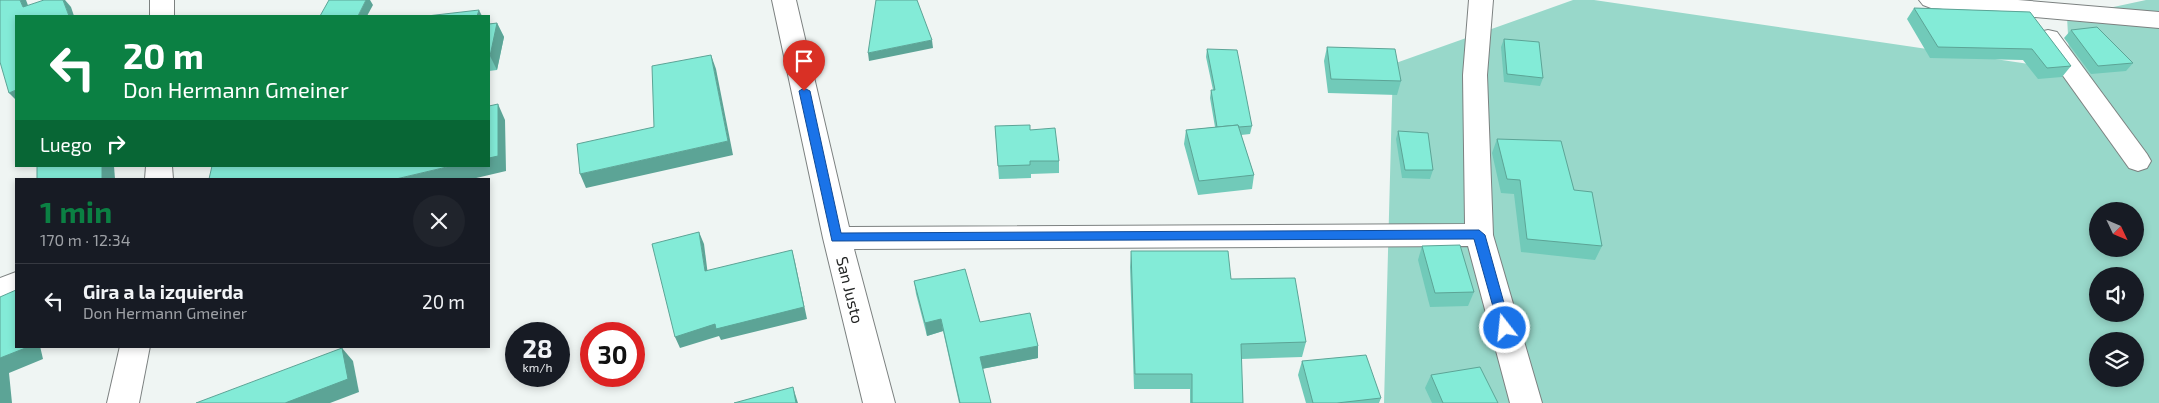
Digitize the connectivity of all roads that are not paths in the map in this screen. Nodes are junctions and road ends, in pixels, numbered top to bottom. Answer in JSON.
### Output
{"nodes":[{"id":1,"x":162,"y":0,"type":"edge"},
{"id":2,"x":784,"y":0,"type":"edge"},
{"id":3,"x":1481,"y":0,"type":"edge"},
{"id":4,"x":1931,"y":0,"type":"edge"},
{"id":5,"x":2027,"y":8,"type":"junction"},
{"id":6,"x":162,"y":15,"type":"edge"},
{"id":7,"x":2159,"y":20,"type":"edge"},
{"id":8,"x":2138,"y":162,"type":"dead end"},
{"id":9,"x":1479,"y":235,"type":"junction"},
{"id":10,"x":837,"y":238,"type":"junction"},
{"id":11,"x":15,"y":284,"type":"edge"},
{"id":12,"x":0,"y":290,"type":"edge"},
{"id":13,"x":134,"y":348,"type":"edge"},
{"id":14,"x":123,"y":403,"type":"edge"},
{"id":15,"x":879,"y":403,"type":"edge"},
{"id":16,"x":1526,"y":403,"type":"edge"}],
"edges":[{"from":1,"to":6,"type":"street"},
{"from":2,"to":10,"type":"street","name":"San Justo"},
{"from":3,"to":9,"type":"street"},
{"from":4,"to":5,"type":"street"},
{"from":5,"to":7,"type":"street"},
{"from":5,"to":8,"type":"street"},
{"from":9,"to":10,"type":"street"},
{"from":9,"to":16,"type":"street"},
{"from":10,"to":15,"type":"street","name":"San Justo"},
{"from":11,"to":12,"type":"street"},
{"from":13,"to":14,"type":"street"}]}
